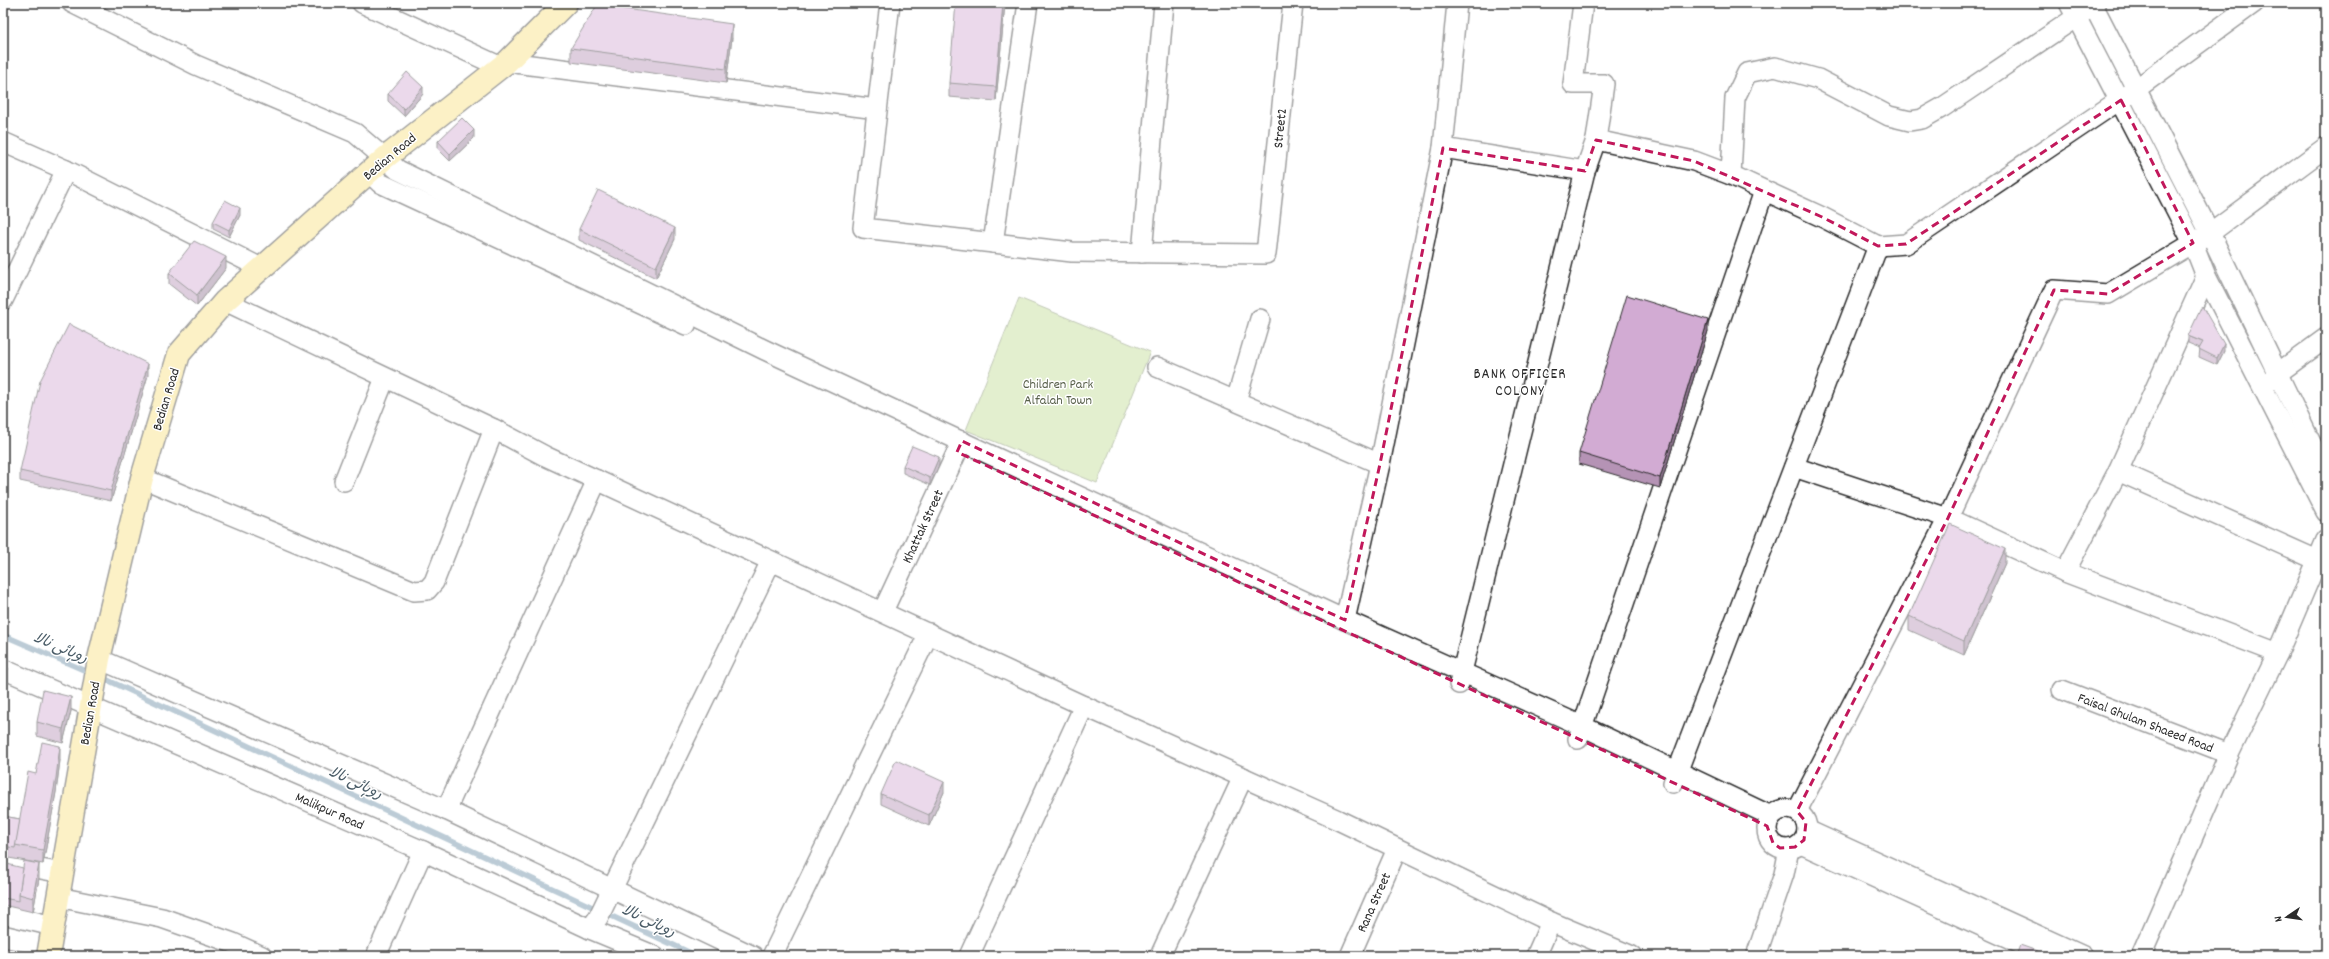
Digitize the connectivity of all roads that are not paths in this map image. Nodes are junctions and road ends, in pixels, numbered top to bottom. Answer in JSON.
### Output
{"nodes":[{"id":1,"x":72,"y":3,"type":"edge"},
{"id":2,"x":362,"y":3,"type":"edge"},
{"id":3,"x":566,"y":3,"type":"edge"},
{"id":4,"x":890,"y":3,"type":"edge"},
{"id":5,"x":1028,"y":3,"type":"edge"},
{"id":6,"x":1164,"y":3,"type":"edge"},
{"id":7,"x":1293,"y":3,"type":"edge"},
{"id":8,"x":1457,"y":3,"type":"edge"},
{"id":9,"x":1583,"y":3,"type":"edge"},
{"id":10,"x":2254,"y":3,"type":"edge"},
{"id":11,"x":2094,"y":4,"type":"edge"},
{"id":12,"x":2073,"y":10,"type":"edge"},
{"id":13,"x":504,"y":64,"type":"junction"},
{"id":14,"x":2136,"y":89,"type":"junction"},
{"id":15,"x":2121,"y":100,"type":"junction"},
{"id":16,"x":877,"y":109,"type":"junction"},
{"id":17,"x":1596,"y":140,"type":"junction"},
{"id":18,"x":3,"y":142,"type":"edge"},
{"id":19,"x":2326,"y":147,"type":"edge"},
{"id":20,"x":1443,"y":148,"type":"junction"},
{"id":21,"x":377,"y":165,"type":"junction"},
{"id":22,"x":66,"y":170,"type":"junction"},
{"id":23,"x":1585,"y":171,"type":"junction"},
{"id":24,"x":1731,"y":175,"type":"junction"},
{"id":25,"x":1764,"y":191,"type":"junction"},
{"id":26,"x":2210,"y":233,"type":"junction"},
{"id":27,"x":993,"y":243,"type":"junction"},
{"id":28,"x":2193,"y":243,"type":"junction"},
{"id":29,"x":1878,"y":246,"type":"junction"},
{"id":30,"x":1142,"y":253,"type":"junction"},
{"id":31,"x":263,"y":269,"type":"junction"},
{"id":32,"x":9,"y":274,"type":"edge"},
{"id":33,"x":2206,"y":276,"type":"junction"},
{"id":34,"x":3,"y":300,"type":"edge"},
{"id":35,"x":225,"y":301,"type":"junction"},
{"id":36,"x":1260,"y":319,"type":"dead end"},
{"id":37,"x":2326,"y":338,"type":"edge"},
{"id":38,"x":1157,"y":367,"type":"dead end"},
{"id":39,"x":2278,"y":373,"type":"junction"},
{"id":40,"x":385,"y":378,"type":"junction"},
{"id":41,"x":2264,"y":389,"type":"junction"},
{"id":42,"x":1236,"y":401,"type":"junction"},
{"id":43,"x":494,"y":429,"type":"junction"},
{"id":44,"x":960,"y":446,"type":"junction"},
{"id":45,"x":1380,"y":464,"type":"junction"},
{"id":46,"x":1794,"y":467,"type":"junction"},
{"id":47,"x":2118,"y":471,"type":"junction"},
{"id":48,"x":2326,"y":474,"type":"edge"},
{"id":49,"x":142,"y":478,"type":"junction"},
{"id":50,"x":597,"y":480,"type":"junction"},
{"id":51,"x":344,"y":481,"type":"dead end"},
{"id":52,"x":2326,"y":512,"type":"edge"},
{"id":53,"x":1948,"y":518,"type":"junction"},
{"id":54,"x":2326,"y":540,"type":"edge"},
{"id":55,"x":2317,"y":560,"type":"junction"},
{"id":56,"x":771,"y":561,"type":"junction"},
{"id":57,"x":2065,"y":572,"type":"junction"},
{"id":58,"x":883,"y":611,"type":"junction"},
{"id":59,"x":1345,"y":620,"type":"junction"},
{"id":60,"x":929,"y":633,"type":"junction"},
{"id":61,"x":2278,"y":653,"type":"junction"},
{"id":62,"x":98,"y":663,"type":"junction"},
{"id":63,"x":3,"y":669,"type":"edge"},
{"id":64,"x":1461,"y":679,"type":"junction"},
{"id":65,"x":2062,"y":690,"type":"dead end"},
{"id":66,"x":91,"y":700,"type":"junction"},
{"id":67,"x":1084,"y":706,"type":"junction"},
{"id":68,"x":1580,"y":733,"type":"junction"},
{"id":69,"x":2229,"y":754,"type":"junction"},
{"id":70,"x":1243,"y":777,"type":"junction"},
{"id":71,"x":1675,"y":778,"type":"junction"},
{"id":72,"x":446,"y":810,"type":"junction"},
{"id":73,"x":1797,"y":811,"type":"junction"},
{"id":74,"x":1769,"y":821,"type":"junction"},
{"id":75,"x":1799,"y":841,"type":"junction"},
{"id":76,"x":1397,"y":848,"type":"junction"},
{"id":77,"x":423,"y":851,"type":"junction"},
{"id":78,"x":4,"y":862,"type":"edge"},
{"id":79,"x":62,"y":873,"type":"junction"},
{"id":80,"x":58,"y":897,"type":"junction"},
{"id":81,"x":601,"y":909,"type":"junction"},
{"id":82,"x":3,"y":914,"type":"edge"},
{"id":83,"x":1551,"y":922,"type":"junction"},
{"id":84,"x":53,"y":926,"type":"junction"},
{"id":85,"x":232,"y":950,"type":"edge"},
{"id":86,"x":48,"y":956,"type":"edge"},
{"id":87,"x":262,"y":956,"type":"edge"},
{"id":88,"x":376,"y":956,"type":"edge"},
{"id":89,"x":655,"y":956,"type":"edge"},
{"id":90,"x":753,"y":956,"type":"edge"},
{"id":91,"x":772,"y":956,"type":"edge"},
{"id":92,"x":970,"y":956,"type":"edge"},
{"id":93,"x":1160,"y":956,"type":"edge"},
{"id":94,"x":1350,"y":956,"type":"edge"},
{"id":95,"x":1536,"y":956,"type":"edge"},
{"id":96,"x":1632,"y":956,"type":"edge"},
{"id":97,"x":1756,"y":956,"type":"edge"},
{"id":98,"x":2046,"y":956,"type":"edge"},
{"id":99,"x":2083,"y":956,"type":"edge"},
{"id":100,"x":2141,"y":956,"type":"edge"}],
"edges":[{"from":1,"to":21,"type":"street"},
{"from":2,"to":13,"type":"street"},
{"from":3,"to":13,"type":"main road","name":"Bedian Road"},
{"from":4,"to":16,"type":"street"},
{"from":5,"to":27,"type":"street"},
{"from":6,"to":30,"type":"street"},
{"from":7,"to":30,"type":"street","name":"Street2"},
{"from":8,"to":20,"type":"street"},
{"from":9,"to":17,"type":"street"},
{"from":10,"to":14,"type":"street"},
{"from":11,"to":12,"type":"street"},
{"from":11,"to":14,"type":"street"},
{"from":12,"to":15,"type":"street"},
{"from":12,"to":24,"type":"street"},
{"from":13,"to":16,"type":"street"},
{"from":13,"to":21,"type":"main road","name":"Bedian Road"},
{"from":14,"to":15,"type":"street"},
{"from":14,"to":26,"type":"street"},
{"from":15,"to":28,"type":"street"},
{"from":15,"to":29,"type":"street"},
{"from":16,"to":27,"type":"street"},
{"from":17,"to":23,"type":"street"},
{"from":17,"to":24,"type":"street"},
{"from":18,"to":22,"type":"street"},
{"from":19,"to":26,"type":"street"},
{"from":20,"to":23,"type":"street"},
{"from":20,"to":45,"type":"street"},
{"from":21,"to":31,"type":"main road","name":"Bedian Road"},
{"from":21,"to":44,"type":"street"},
{"from":22,"to":31,"type":"street"},
{"from":22,"to":32,"type":"street"},
{"from":23,"to":64,"type":"street"},
{"from":24,"to":25,"type":"street"},
{"from":25,"to":29,"type":"street"},
{"from":25,"to":68,"type":"street"},
{"from":26,"to":28,"type":"street"},
{"from":26,"to":39,"type":"street"},
{"from":27,"to":30,"type":"street"},
{"from":28,"to":33,"type":"street"},
{"from":28,"to":53,"type":"street"},
{"from":29,"to":46,"type":"street"},
{"from":31,"to":35,"type":"main road","name":"Bedian Road"},
{"from":32,"to":34,"type":"street"},
{"from":33,"to":41,"type":"street"},
{"from":33,"to":47,"type":"street"},
{"from":35,"to":40,"type":"street"},
{"from":35,"to":49,"type":"main road","name":"Bedian Road"},
{"from":36,"to":42,"type":"street"},
{"from":37,"to":39,"type":"street"},
{"from":38,"to":42,"type":"street"},
{"from":39,"to":41,"type":"street"},
{"from":39,"to":48,"type":"street"},
{"from":40,"to":43,"type":"street"},
{"from":40,"to":51,"type":"street"},
{"from":41,"to":52,"type":"street"},
{"from":42,"to":45,"type":"street"},
{"from":43,"to":49,"type":"street"},
{"from":43,"to":50,"type":"street"},
{"from":44,"to":58,"type":"street","name":"Khattak Street"},
{"from":44,"to":59,"type":"street"},
{"from":44,"to":64,"type":"street"},
{"from":45,"to":59,"type":"street"},
{"from":46,"to":53,"type":"street"},
{"from":46,"to":71,"type":"street"},
{"from":47,"to":55,"type":"street"},
{"from":47,"to":57,"type":"street"},
{"from":49,"to":62,"type":"main road","name":"Bedian Road"},
{"from":50,"to":56,"type":"street"},
{"from":50,"to":72,"type":"street"},
{"from":53,"to":57,"type":"street"},
{"from":53,"to":73,"type":"street"},
{"from":54,"to":55,"type":"street"},
{"from":55,"to":61,"type":"street"},
{"from":56,"to":58,"type":"street"},
{"from":56,"to":81,"type":"street"},
{"from":57,"to":61,"type":"street"},
{"from":58,"to":60,"type":"street"},
{"from":59,"to":64,"type":"street"},
{"from":60,"to":67,"type":"street"},
{"from":60,"to":91,"type":"street"},
{"from":61,"to":69,"type":"street"},
{"from":62,"to":66,"type":"main road","name":"Bedian Road"},
{"from":62,"to":72,"type":"street"},
{"from":63,"to":66,"type":"street","name":"Malikpur Road"},
{"from":64,"to":68,"type":"street"},
{"from":65,"to":69,"type":"street","name":"Faisal Ghulam Shaeed Road"},
{"from":66,"to":77,"type":"street","name":"Malikpur Road"},
{"from":66,"to":79,"type":"main road","name":"Bedian Road"},
{"from":67,"to":70,"type":"street"},
{"from":67,"to":92,"type":"street"},
{"from":68,"to":71,"type":"street"},
{"from":69,"to":100,"type":"street"},
{"from":70,"to":76,"type":"street"},
{"from":70,"to":93,"type":"street"},
{"from":71,"to":74,"type":"street"},
{"from":72,"to":81,"type":"street"},
{"from":73,"to":74,"type":"street"},
{"from":73,"to":75,"type":"street"},
{"from":74,"to":75,"type":"street"},
{"from":75,"to":97,"type":"street"},
{"from":75,"to":98,"type":"street"},
{"from":75,"to":99,"type":"street"},
{"from":76,"to":83,"type":"street"},
{"from":76,"to":94,"type":"street","name":"Rana Street"},
{"from":77,"to":81,"type":"street","name":"Malikpur Road"},
{"from":77,"to":88,"type":"street"},
{"from":78,"to":79,"type":"street"},
{"from":79,"to":80,"type":"main road","name":"Bedian Road"},
{"from":80,"to":84,"type":"main road","name":"Bedian Road"},
{"from":80,"to":85,"type":"street"},
{"from":81,"to":89,"type":"street","name":"Malikpur Road"},
{"from":81,"to":90,"type":"street"},
{"from":82,"to":84,"type":"street"},
{"from":83,"to":95,"type":"street"},
{"from":83,"to":96,"type":"street"},
{"from":84,"to":86,"type":"main road","name":"Bedian Road"},
{"from":85,"to":87,"type":"street"}]}
